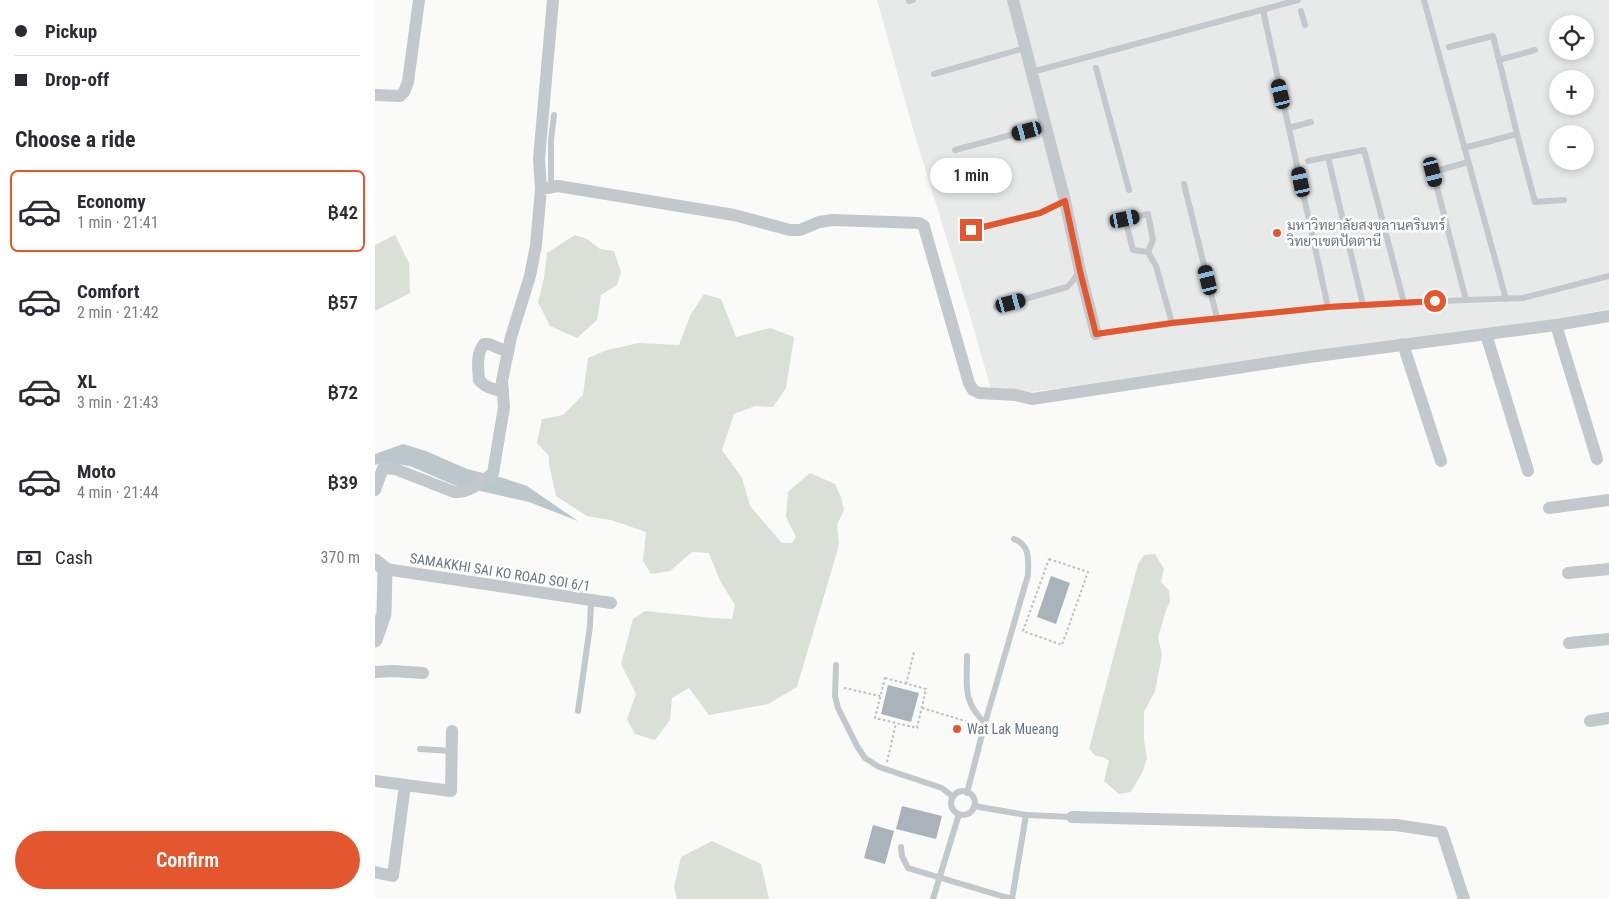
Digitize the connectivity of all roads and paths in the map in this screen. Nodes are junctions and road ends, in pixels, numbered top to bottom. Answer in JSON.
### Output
{"nodes":[{"id":1,"x":419,"y":0,"type":"edge"},
{"id":2,"x":553,"y":0,"type":"edge"},
{"id":3,"x":1013,"y":0,"type":"edge"},
{"id":4,"x":1424,"y":0,"type":"edge"},
{"id":5,"x":1299,"y":4,"type":"edge"},
{"id":6,"x":1263,"y":10,"type":"junction"},
{"id":7,"x":1305,"y":25,"type":"dead end"},
{"id":8,"x":1025,"y":48,"type":"junction"},
{"id":9,"x":1449,"y":48,"type":"dead end"},
{"id":10,"x":1535,"y":50,"type":"dead end"},
{"id":11,"x":1092,"y":56,"type":"junction"},
{"id":12,"x":1499,"y":60,"type":"junction"},
{"id":13,"x":1032,"y":72,"type":"junction"},
{"id":14,"x":934,"y":74,"type":"dead end"},
{"id":15,"x":375,"y":95,"type":"edge"},
{"id":16,"x":554,"y":115,"type":"dead end"},
{"id":17,"x":1311,"y":122,"type":"dead end"},
{"id":18,"x":1045,"y":126,"type":"junction"},
{"id":19,"x":1289,"y":128,"type":"junction"},
{"id":20,"x":1517,"y":134,"type":"junction"},
{"id":21,"x":1464,"y":148,"type":"junction"},
{"id":22,"x":955,"y":150,"type":"dead end"},
{"id":23,"x":1327,"y":157,"type":"junction"},
{"id":24,"x":1309,"y":161,"type":"dead end"},
{"id":25,"x":1468,"y":162,"type":"junction"},
{"id":26,"x":1185,"y":184,"type":"dead end"},
{"id":27,"x":546,"y":188,"type":"junction"},
{"id":28,"x":1129,"y":190,"type":"dead end"},
{"id":29,"x":1564,"y":200,"type":"dead end"},
{"id":30,"x":1065,"y":201,"type":"junction"},
{"id":31,"x":971,"y":230,"type":"dead end"},
{"id":32,"x":1148,"y":252,"type":"junction"},
{"id":33,"x":1080,"y":271,"type":"junction"},
{"id":34,"x":1609,"y":276,"type":"edge"},
{"id":35,"x":1506,"y":299,"type":"junction"},
{"id":36,"x":1466,"y":300,"type":"junction"},
{"id":37,"x":1403,"y":303,"type":"junction"},
{"id":38,"x":1363,"y":305,"type":"junction"},
{"id":39,"x":996,"y":307,"type":"dead end"},
{"id":40,"x":1328,"y":307,"type":"junction"},
{"id":41,"x":1609,"y":316,"type":"edge"},
{"id":42,"x":1217,"y":318,"type":"junction"},
{"id":43,"x":1172,"y":323,"type":"junction"},
{"id":44,"x":1556,"y":325,"type":"junction"},
{"id":45,"x":1096,"y":334,"type":"joint"},
{"id":46,"x":1486,"y":334,"type":"junction"},
{"id":47,"x":1403,"y":344,"type":"junction"},
{"id":48,"x":508,"y":352,"type":"junction"},
{"id":49,"x":503,"y":391,"type":"junction"},
{"id":50,"x":1597,"y":459,"type":"dead end"},
{"id":51,"x":1441,"y":461,"type":"dead end"},
{"id":52,"x":1529,"y":471,"type":"dead end"},
{"id":53,"x":375,"y":490,"type":"edge"},
{"id":54,"x":1609,"y":500,"type":"edge"},
{"id":55,"x":1549,"y":508,"type":"dead end"},
{"id":56,"x":1014,"y":539,"type":"dead end"},
{"id":57,"x":380,"y":565,"type":"edge"},
{"id":58,"x":1609,"y":569,"type":"edge"},
{"id":59,"x":1088,"y":572,"type":"joint"},
{"id":60,"x":1568,"y":573,"type":"dead end"},
{"id":61,"x":591,"y":600,"type":"junction"},
{"id":62,"x":611,"y":603,"type":"dead end"},
{"id":63,"x":1609,"y":639,"type":"edge"},
{"id":64,"x":375,"y":640,"type":"edge"},
{"id":65,"x":1569,"y":643,"type":"dead end"},
{"id":66,"x":914,"y":652,"type":"dead end"},
{"id":67,"x":967,"y":656,"type":"dead end"},
{"id":68,"x":836,"y":665,"type":"dead end"},
{"id":69,"x":375,"y":672,"type":"edge"},
{"id":70,"x":423,"y":673,"type":"dead end"},
{"id":71,"x":906,"y":684,"type":"junction"},
{"id":72,"x":835,"y":686,"type":"junction"},
{"id":73,"x":880,"y":696,"type":"junction"},
{"id":74,"x":922,"y":708,"type":"junction"},
{"id":75,"x":578,"y":711,"type":"dead end"},
{"id":76,"x":1609,"y":718,"type":"edge"},
{"id":77,"x":1589,"y":721,"type":"dead end"},
{"id":78,"x":896,"y":723,"type":"junction"},
{"id":79,"x":984,"y":724,"type":"junction"},
{"id":80,"x":452,"y":731,"type":"dead end"},
{"id":81,"x":420,"y":749,"type":"dead end"},
{"id":82,"x":452,"y":751,"type":"junction"},
{"id":83,"x":885,"y":770,"type":"junction"},
{"id":84,"x":375,"y":781,"type":"edge"},
{"id":85,"x":405,"y":785,"type":"junction"},
{"id":86,"x":967,"y":793,"type":"junction"},
{"id":87,"x":953,"y":797,"type":"junction"},
{"id":88,"x":974,"y":806,"type":"junction"},
{"id":89,"x":959,"y":814,"type":"junction"},
{"id":90,"x":1026,"y":815,"type":"junction"},
{"id":91,"x":1072,"y":817,"type":"joint"},
{"id":92,"x":901,"y":847,"type":"dead end"},
{"id":93,"x":375,"y":872,"type":"edge"},
{"id":94,"x":939,"y":877,"type":"junction"},
{"id":95,"x":933,"y":899,"type":"edge"},
{"id":96,"x":1464,"y":899,"type":"edge"}],
"edges":[{"from":1,"to":15,"type":"street"},
{"from":2,"to":27,"type":"street"},
{"from":3,"to":8,"type":"street"},
{"from":4,"to":21,"type":"lane"},
{"from":5,"to":6,"type":"lane"},
{"from":5,"to":7,"type":"lane"},
{"from":6,"to":11,"type":"lane"},
{"from":6,"to":19,"type":"lane"},
{"from":8,"to":13,"type":"street"},
{"from":8,"to":14,"type":"lane"},
{"from":9,"to":12,"type":"lane"},
{"from":10,"to":12,"type":"lane"},
{"from":11,"to":13,"type":"lane"},
{"from":11,"to":28,"type":"lane"},
{"from":12,"to":20,"type":"lane"},
{"from":13,"to":18,"type":"street"},
{"from":16,"to":27,"type":"lane"},
{"from":17,"to":19,"type":"lane"},
{"from":18,"to":22,"type":"lane"},
{"from":18,"to":30,"type":"street"},
{"from":19,"to":40,"type":"lane"},
{"from":20,"to":21,"type":"lane"},
{"from":20,"to":29,"type":"lane"},
{"from":21,"to":25,"type":"lane"},
{"from":23,"to":24,"type":"lane"},
{"from":23,"to":37,"type":"lane"},
{"from":23,"to":38,"type":"lane"},
{"from":25,"to":35,"type":"lane"},
{"from":25,"to":36,"type":"lane"},
{"from":26,"to":42,"type":"lane"},
{"from":27,"to":47,"type":"street"},
{"from":27,"to":48,"type":"street"},
{"from":30,"to":31,"type":"lane"},
{"from":30,"to":33,"type":"street"},
{"from":32,"to":32,"type":"lane"},
{"from":32,"to":43,"type":"lane"},
{"from":33,"to":39,"type":"lane"},
{"from":33,"to":45,"type":"street"},
{"from":34,"to":35,"type":"lane"},
{"from":35,"to":36,"type":"lane"},
{"from":36,"to":37,"type":"lane"},
{"from":37,"to":38,"type":"lane"},
{"from":38,"to":40,"type":"lane"},
{"from":40,"to":42,"type":"lane"},
{"from":41,"to":44,"type":"street"},
{"from":42,"to":43,"type":"lane"},
{"from":43,"to":45,"type":"lane"},
{"from":44,"to":46,"type":"street"},
{"from":44,"to":50,"type":"street"},
{"from":46,"to":47,"type":"street"},
{"from":46,"to":52,"type":"street"},
{"from":47,"to":51,"type":"street"},
{"from":48,"to":49,"type":"street"},
{"from":48,"to":49,"type":"street"},
{"from":49,"to":53,"type":"street"},
{"from":54,"to":55,"type":"street"},
{"from":56,"to":79,"type":"lane"},
{"from":57,"to":61,"type":"street","name":"SAMAKKHI SAI KO ROAD SOI 6/1"},
{"from":57,"to":64,"type":"street"},
{"from":58,"to":60,"type":"street"},
{"from":59,"to":59,"type":"path"},
{"from":61,"to":62,"type":"street","name":"SAMAKKHI SAI KO ROAD SOI 6/1"},
{"from":61,"to":75,"type":"lane"},
{"from":63,"to":65,"type":"street"},
{"from":66,"to":71,"type":"path"},
{"from":67,"to":79,"type":"lane"},
{"from":68,"to":72,"type":"lane"},
{"from":69,"to":70,"type":"street"},
{"from":71,"to":73,"type":"path"},
{"from":71,"to":74,"type":"path"},
{"from":72,"to":73,"type":"path"},
{"from":72,"to":83,"type":"lane"},
{"from":73,"to":78,"type":"path"},
{"from":74,"to":78,"type":"path"},
{"from":74,"to":79,"type":"path"},
{"from":76,"to":77,"type":"street"},
{"from":78,"to":83,"type":"path"},
{"from":79,"to":86,"type":"lane"},
{"from":80,"to":82,"type":"street"},
{"from":81,"to":82,"type":"lane"},
{"from":82,"to":85,"type":"street"},
{"from":83,"to":87,"type":"lane"},
{"from":84,"to":85,"type":"street"},
{"from":85,"to":93,"type":"street"},
{"from":86,"to":87,"type":"lane"},
{"from":86,"to":88,"type":"lane"},
{"from":87,"to":89,"type":"lane"},
{"from":88,"to":89,"type":"lane"},
{"from":88,"to":90,"type":"lane"},
{"from":89,"to":94,"type":"lane"},
{"from":90,"to":91,"type":"lane"},
{"from":90,"to":94,"type":"lane"},
{"from":91,"to":96,"type":"street"},
{"from":92,"to":94,"type":"lane"},
{"from":94,"to":95,"type":"lane"}]}
